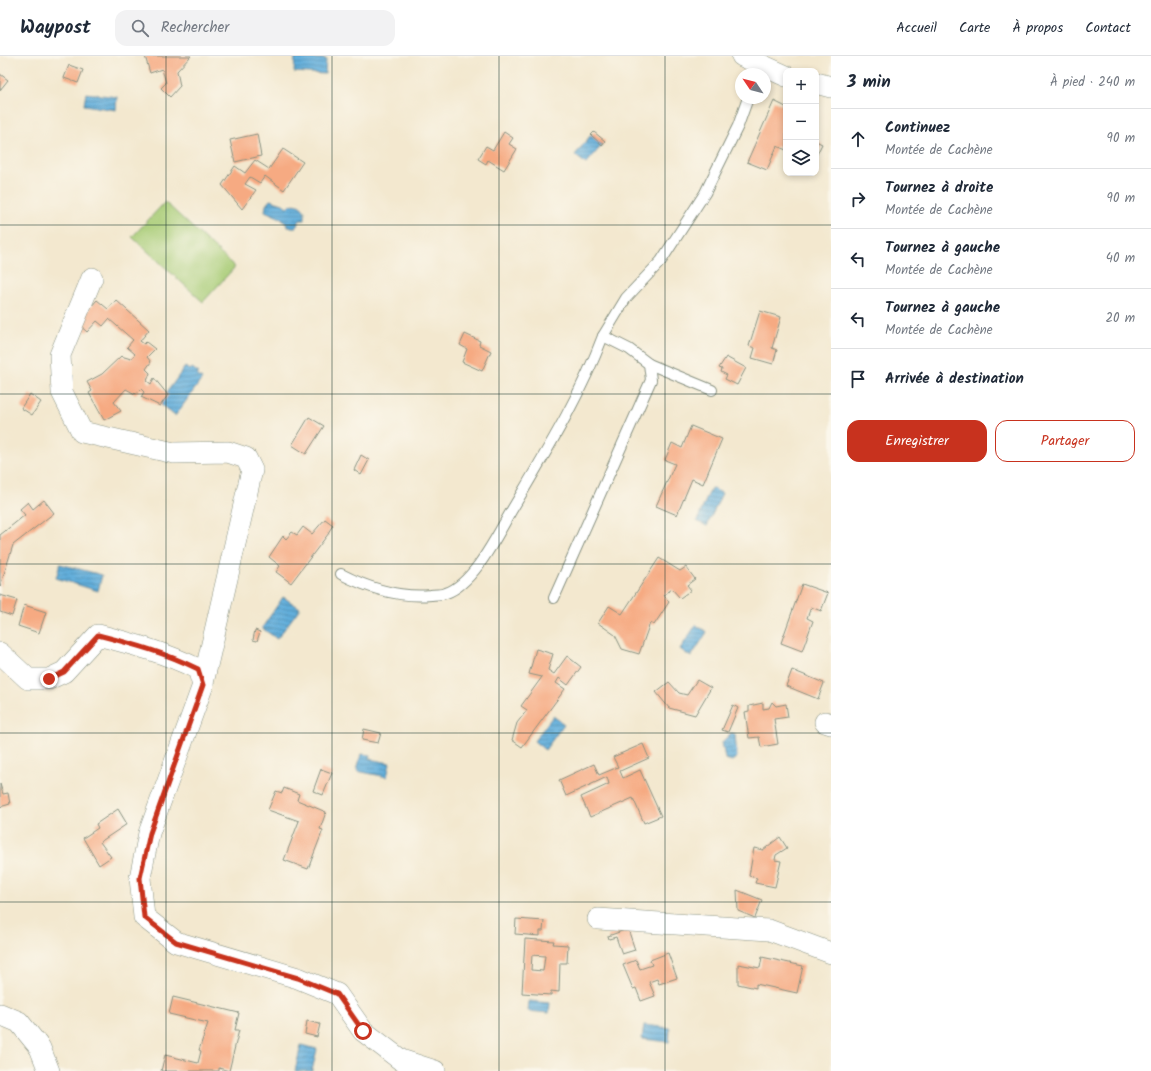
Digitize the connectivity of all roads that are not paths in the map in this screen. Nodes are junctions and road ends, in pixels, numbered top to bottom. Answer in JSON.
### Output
{"nodes":[{"id":1,"x":752,"y":65,"type":"edge"},
{"id":2,"x":783,"y":75,"type":"edge"},
{"id":3,"x":819,"y":84,"type":"edge"},
{"id":4,"x":831,"y":87,"type":"edge"},
{"id":5,"x":746,"y":104,"type":"edge"},
{"id":6,"x":92,"y":278,"type":"dead end"},
{"id":7,"x":603,"y":336,"type":"junction"},
{"id":8,"x":649,"y":364,"type":"junction"},
{"id":9,"x":712,"y":390,"type":"dead end"},
{"id":10,"x":342,"y":574,"type":"dead end"},
{"id":11,"x":554,"y":598,"type":"dead end"},
{"id":12,"x":0,"y":653,"type":"edge"},
{"id":13,"x":203,"y":683,"type":"junction"},
{"id":14,"x":598,"y":919,"type":"dead end"},
{"id":15,"x":831,"y":953,"type":"edge"},
{"id":16,"x":0,"y":1014,"type":"edge"},
{"id":17,"x":49,"y":1071,"type":"edge"},
{"id":18,"x":435,"y":1071,"type":"edge"}],
"edges":[{"from":1,"to":2,"type":"street"},
{"from":3,"to":4,"type":"street"},
{"from":5,"to":7,"type":"lane"},
{"from":6,"to":13,"type":"street"},
{"from":7,"to":8,"type":"lane"},
{"from":7,"to":10,"type":"lane"},
{"from":8,"to":9,"type":"lane"},
{"from":8,"to":11,"type":"lane"},
{"from":12,"to":13,"type":"street"},
{"from":13,"to":18,"type":"street"},
{"from":14,"to":15,"type":"street"},
{"from":16,"to":17,"type":"street"}]}
